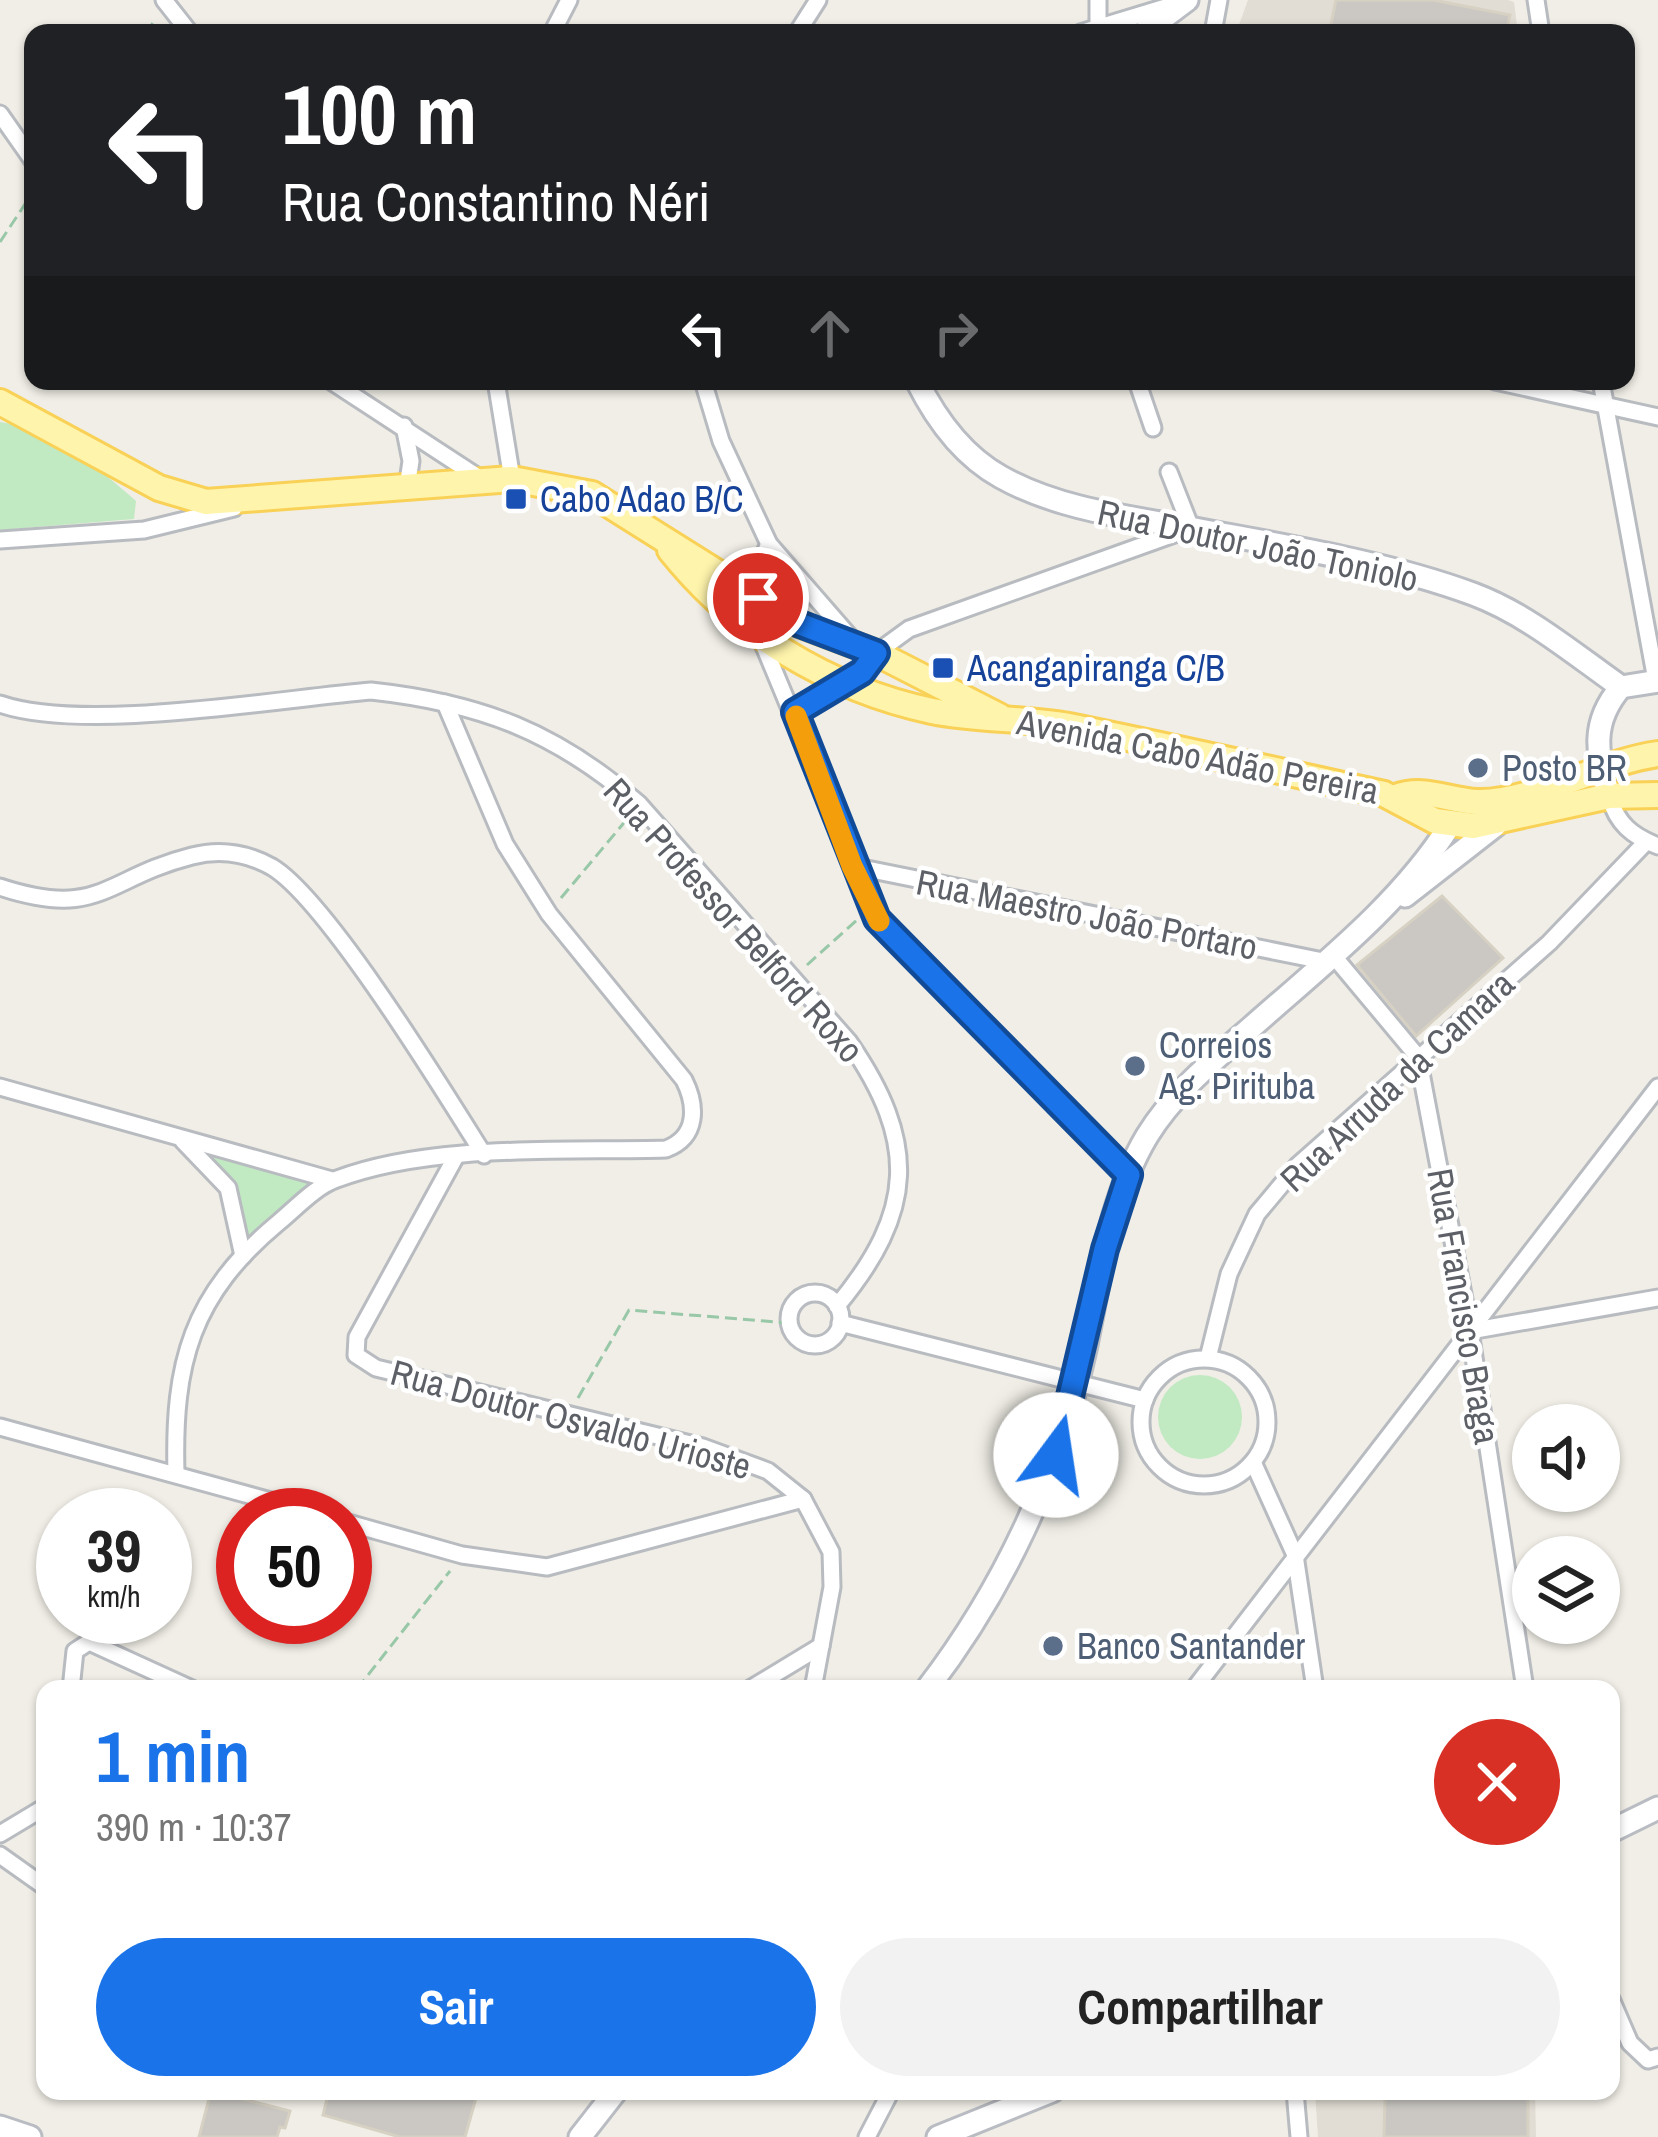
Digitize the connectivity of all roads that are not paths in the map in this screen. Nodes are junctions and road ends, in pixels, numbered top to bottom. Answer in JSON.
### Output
{"nodes":[{"id":1,"x":164,"y":0,"type":"edge"},
{"id":2,"x":1186,"y":0,"type":"edge"},
{"id":3,"x":1144,"y":18,"type":"edge"},
{"id":4,"x":183,"y":24,"type":"edge"},
{"id":5,"x":0,"y":114,"type":"edge"},
{"id":6,"x":24,"y":148,"type":"edge"},
{"id":7,"x":346,"y":390,"type":"edge"},
{"id":8,"x":497,"y":390,"type":"edge"},
{"id":9,"x":707,"y":390,"type":"edge"},
{"id":10,"x":923,"y":390,"type":"edge"},
{"id":11,"x":1140,"y":390,"type":"edge"},
{"id":12,"x":1535,"y":390,"type":"edge"},
{"id":13,"x":1602,"y":390,"type":"edge"},
{"id":14,"x":0,"y":402,"type":"edge"},
{"id":15,"x":1606,"y":406,"type":"junction"},
{"id":16,"x":0,"y":415,"type":"edge"},
{"id":17,"x":1658,"y":417,"type":"edge"},
{"id":18,"x":30,"y":419,"type":"junction"},
{"id":19,"x":404,"y":426,"type":"junction"},
{"id":20,"x":1153,"y":428,"type":"dead end"},
{"id":21,"x":1169,"y":472,"type":"dead end"},
{"id":22,"x":512,"y":479,"type":"junction"},
{"id":23,"x":484,"y":481,"type":"junction"},
{"id":24,"x":407,"y":488,"type":"junction"},
{"id":25,"x":248,"y":502,"type":"junction"},
{"id":26,"x":1191,"y":528,"type":"junction"},
{"id":27,"x":658,"y":535,"type":"junction"},
{"id":28,"x":0,"y":540,"type":"edge"},
{"id":29,"x":769,"y":544,"type":"junction"},
{"id":30,"x":758,"y":598,"type":"junction"},
{"id":31,"x":758,"y":633,"type":"junction"},
{"id":32,"x":867,"y":649,"type":"junction"},
{"id":33,"x":1657,"y":681,"type":"edge"},
{"id":34,"x":840,"y":682,"type":"junction"},
{"id":35,"x":1621,"y":687,"type":"junction"},
{"id":36,"x":0,"y":704,"type":"edge"},
{"id":37,"x":445,"y":704,"type":"junction"},
{"id":38,"x":795,"y":712,"type":"junction"},
{"id":39,"x":1000,"y":716,"type":"junction"},
{"id":40,"x":1658,"y":754,"type":"edge"},
{"id":41,"x":1600,"y":766,"type":"junction"},
{"id":42,"x":1658,"y":795,"type":"edge"},
{"id":43,"x":1609,"y":796,"type":"junction"},
{"id":44,"x":1396,"y":797,"type":"junction"},
{"id":45,"x":1477,"y":802,"type":"junction"},
{"id":46,"x":1450,"y":825,"type":"junction"},
{"id":47,"x":1496,"y":825,"type":"junction"},
{"id":48,"x":1652,"y":844,"type":"edge"},
{"id":49,"x":852,"y":866,"type":"junction"},
{"id":50,"x":0,"y":887,"type":"edge"},
{"id":51,"x":1388,"y":904,"type":"junction"},
{"id":52,"x":1327,"y":957,"type":"junction"},
{"id":53,"x":1418,"y":1057,"type":"junction"},
{"id":54,"x":0,"y":1087,"type":"edge"},
{"id":55,"x":1658,"y":1087,"type":"edge"},
{"id":56,"x":178,"y":1135,"type":"junction"},
{"id":57,"x":484,"y":1155,"type":"junction"},
{"id":58,"x":455,"y":1158,"type":"junction"},
{"id":59,"x":1129,"y":1175,"type":"junction"},
{"id":60,"x":332,"y":1180,"type":"junction"},
{"id":61,"x":243,"y":1256,"type":"junction"},
{"id":62,"x":1658,"y":1298,"type":"edge"},
{"id":63,"x":838,"y":1314,"type":"junction"},
{"id":64,"x":1470,"y":1331,"type":"junction"},
{"id":65,"x":1208,"y":1358,"type":"junction"},
{"id":66,"x":1075,"y":1384,"type":"junction"},
{"id":67,"x":1145,"y":1400,"type":"junction"},
{"id":68,"x":0,"y":1427,"type":"edge"},
{"id":69,"x":1253,"y":1462,"type":"junction"},
{"id":70,"x":176,"y":1473,"type":"junction"},
{"id":71,"x":228,"y":1488,"type":"edge"},
{"id":72,"x":802,"y":1499,"type":"junction"},
{"id":73,"x":372,"y":1530,"type":"edge"},
{"id":74,"x":1295,"y":1555,"type":"junction"},
{"id":75,"x":821,"y":1646,"type":"junction"},
{"id":76,"x":71,"y":1680,"type":"edge"},
{"id":77,"x":172,"y":1680,"type":"edge"},
{"id":78,"x":765,"y":1680,"type":"edge"},
{"id":79,"x":815,"y":1680,"type":"edge"},
{"id":80,"x":933,"y":1680,"type":"edge"},
{"id":81,"x":1201,"y":1680,"type":"edge"},
{"id":82,"x":1314,"y":1680,"type":"edge"},
{"id":83,"x":1524,"y":1680,"type":"edge"},
{"id":84,"x":1658,"y":1808,"type":"edge"},
{"id":85,"x":36,"y":1813,"type":"edge"},
{"id":86,"x":1620,"y":1827,"type":"edge"},
{"id":87,"x":0,"y":1834,"type":"edge"},
{"id":88,"x":0,"y":1855,"type":"edge"},
{"id":89,"x":36,"y":1881,"type":"edge"},
{"id":90,"x":1620,"y":2017,"type":"edge"},
{"id":91,"x":1658,"y":2057,"type":"edge"},
{"id":92,"x":609,"y":2100,"type":"edge"},
{"id":93,"x":886,"y":2100,"type":"edge"},
{"id":94,"x":1030,"y":2100,"type":"edge"},
{"id":95,"x":1296,"y":2100,"type":"edge"},
{"id":96,"x":0,"y":2127,"type":"edge"},
{"id":97,"x":30,"y":2137,"type":"edge"},
{"id":98,"x":580,"y":2137,"type":"edge"},
{"id":99,"x":867,"y":2137,"type":"edge"},
{"id":100,"x":938,"y":2137,"type":"edge"},
{"id":101,"x":1299,"y":2137,"type":"edge"}],
"edges":[{"from":1,"to":4,"type":"street"},
{"from":2,"to":3,"type":"main road"},
{"from":5,"to":6,"type":"street"},
{"from":7,"to":19,"type":"street"},
{"from":8,"to":22,"type":"street"},
{"from":9,"to":29,"type":"street"},
{"from":10,"to":26,"type":"main road","name":"Rua Doutor João Toniolo"},
{"from":11,"to":20,"type":"street"},
{"from":12,"to":15,"type":"street"},
{"from":13,"to":15,"type":"street"},
{"from":14,"to":18,"type":"main road","name":"Avenida Cabo Adão Pereira"},
{"from":15,"to":17,"type":"street"},
{"from":15,"to":33,"type":"street"},
{"from":16,"to":18,"type":"main road","name":"Avenida Cabo Adão Pereira"},
{"from":18,"to":25,"type":"main road","name":"Avenida Cabo Adão Pereira"},
{"from":19,"to":23,"type":"street"},
{"from":19,"to":24,"type":"street"},
{"from":21,"to":26,"type":"street"},
{"from":22,"to":23,"type":"main road","name":"Avenida Cabo Adão Pereira"},
{"from":22,"to":27,"type":"main road","name":"Avenida Cabo Adão Pereira"},
{"from":23,"to":24,"type":"main road","name":"Avenida Cabo Adão Pereira"},
{"from":24,"to":25,"type":"main road","name":"Avenida Cabo Adão Pereira"},
{"from":25,"to":28,"type":"street"},
{"from":26,"to":32,"type":"street"},
{"from":26,"to":35,"type":"main road","name":"Rua Doutor João Toniolo"},
{"from":27,"to":30,"type":"main road","name":"Avenida Cabo Adão Pereira"},
{"from":27,"to":31,"type":"main road","name":"Avenida Cabo Adão Pereira"},
{"from":29,"to":30,"type":"street"},
{"from":29,"to":32,"type":"street"},
{"from":30,"to":31,"type":"main road"},
{"from":30,"to":32,"type":"main road","name":"Avenida Cabo Adão Pereira"},
{"from":31,"to":34,"type":"main road","name":"Avenida Cabo Adão Pereira"},
{"from":31,"to":38,"type":"street"},
{"from":32,"to":34,"type":"main road"},
{"from":32,"to":39,"type":"main road","name":"Avenida Cabo Adão Pereira"},
{"from":33,"to":35,"type":"main road"},
{"from":34,"to":38,"type":"street"},
{"from":34,"to":39,"type":"main road","name":"Avenida Cabo Adão Pereira"},
{"from":35,"to":41,"type":"main road"},
{"from":36,"to":37,"type":"street","name":"Rua Professor Belford Roxo"},
{"from":37,"to":57,"type":"street"},
{"from":37,"to":63,"type":"street","name":"Rua Professor Belford Roxo"},
{"from":38,"to":49,"type":"street"},
{"from":39,"to":44,"type":"main road","name":"Avenida Cabo Adão Pereira"},
{"from":40,"to":41,"type":"main road"},
{"from":41,"to":43,"type":"main road"},
{"from":41,"to":45,"type":"main road"},
{"from":42,"to":43,"type":"main road","name":"Avenida Cabo Adão Pereira"},
{"from":43,"to":47,"type":"main road","name":"Avenida Cabo Adão Pereira"},
{"from":43,"to":48,"type":"street"},
{"from":44,"to":45,"type":"main road","name":"Avenida Cabo Adão Pereira"},
{"from":44,"to":46,"type":"main road","name":"Avenida Cabo Adão Pereira"},
{"from":45,"to":46,"type":"main road"},
{"from":46,"to":47,"type":"main road","name":"Avenida Cabo Adão Pereira"},
{"from":46,"to":51,"type":"main road"},
{"from":47,"to":51,"type":"main road"},
{"from":48,"to":53,"type":"street","name":"Rua Arruda da Camara"},
{"from":49,"to":52,"type":"street","name":"Rua Maestro João Portaro"},
{"from":49,"to":59,"type":"street"},
{"from":50,"to":57,"type":"street"},
{"from":51,"to":52,"type":"main road"},
{"from":52,"to":53,"type":"street","name":"Rua Francisco Braga"},
{"from":52,"to":59,"type":"main road"},
{"from":53,"to":64,"type":"street","name":"Rua Francisco Braga"},
{"from":53,"to":65,"type":"street","name":"Rua Arruda da Camara"},
{"from":54,"to":56,"type":"street"},
{"from":55,"to":64,"type":"street"},
{"from":56,"to":60,"type":"street"},
{"from":56,"to":61,"type":"street"},
{"from":57,"to":58,"type":"street"},
{"from":58,"to":60,"type":"street"},
{"from":58,"to":72,"type":"street","name":"Rua Doutor Osvaldo Urioste"},
{"from":59,"to":66,"type":"main road"},
{"from":60,"to":61,"type":"street"},
{"from":61,"to":70,"type":"street"},
{"from":62,"to":64,"type":"street"},
{"from":63,"to":63,"type":"street"},
{"from":63,"to":66,"type":"street"},
{"from":64,"to":74,"type":"street"},
{"from":64,"to":83,"type":"street","name":"Rua Francisco Braga"},
{"from":65,"to":67,"type":"street"},
{"from":65,"to":69,"type":"street"},
{"from":66,"to":67,"type":"street"},
{"from":66,"to":80,"type":"main road"},
{"from":67,"to":69,"type":"street"},
{"from":68,"to":70,"type":"street"},
{"from":69,"to":74,"type":"street"},
{"from":70,"to":71,"type":"street"},
{"from":72,"to":73,"type":"street"},
{"from":72,"to":75,"type":"street","name":"Rua Doutor Osvaldo Urioste"},
{"from":74,"to":81,"type":"street"},
{"from":74,"to":82,"type":"street"},
{"from":75,"to":78,"type":"street"},
{"from":75,"to":79,"type":"street","name":"Rua Doutor Osvaldo Urioste"},
{"from":76,"to":77,"type":"street"},
{"from":84,"to":86,"type":"main road"},
{"from":85,"to":87,"type":"street"},
{"from":88,"to":89,"type":"street"},
{"from":90,"to":91,"type":"street"},
{"from":92,"to":98,"type":"main road"},
{"from":93,"to":99,"type":"street"},
{"from":94,"to":100,"type":"main road"},
{"from":95,"to":101,"type":"street"},
{"from":96,"to":97,"type":"main road"}]}
